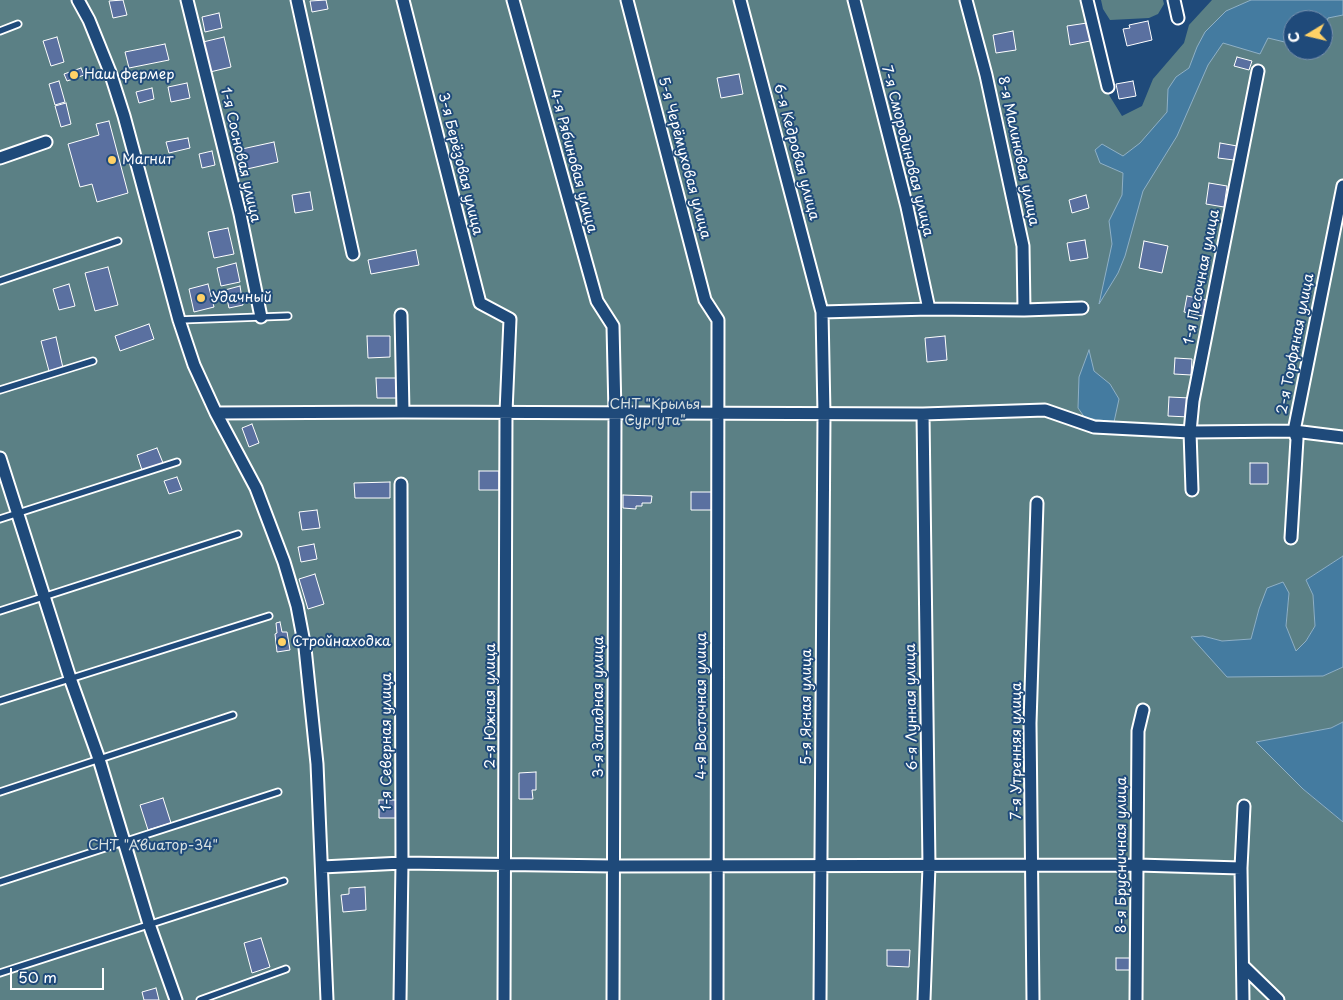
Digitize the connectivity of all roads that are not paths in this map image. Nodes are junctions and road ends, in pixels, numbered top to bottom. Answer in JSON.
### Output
{"nodes":[{"id":1,"x":78,"y":0,"type":"edge"},
{"id":2,"x":187,"y":0,"type":"edge"},
{"id":3,"x":297,"y":0,"type":"edge"},
{"id":4,"x":403,"y":0,"type":"edge"},
{"id":5,"x":513,"y":0,"type":"edge"},
{"id":6,"x":627,"y":0,"type":"edge"},
{"id":7,"x":740,"y":0,"type":"edge"},
{"id":8,"x":854,"y":0,"type":"edge"},
{"id":9,"x":966,"y":0,"type":"edge"},
{"id":10,"x":1087,"y":0,"type":"edge"},
{"id":11,"x":1174,"y":0,"type":"edge"},
{"id":12,"x":1178,"y":18,"type":"dead end"},
{"id":13,"x":18,"y":24,"type":"dead end"},
{"id":14,"x":0,"y":31,"type":"edge"},
{"id":15,"x":1258,"y":71,"type":"dead end"},
{"id":16,"x":1108,"y":86,"type":"dead end"},
{"id":17,"x":46,"y":142,"type":"dead end"},
{"id":18,"x":0,"y":158,"type":"edge"},
{"id":19,"x":1343,"y":186,"type":"edge"},
{"id":20,"x":118,"y":241,"type":"dead end"},
{"id":21,"x":353,"y":254,"type":"dead end"},
{"id":22,"x":0,"y":281,"type":"edge"},
{"id":23,"x":1082,"y":308,"type":"dead end"},
{"id":24,"x":929,"y":309,"type":"junction"},
{"id":25,"x":1024,"y":310,"type":"junction"},
{"id":26,"x":822,"y":312,"type":"junction"},
{"id":27,"x":402,"y":315,"type":"dead end"},
{"id":28,"x":288,"y":316,"type":"dead end"},
{"id":29,"x":261,"y":317,"type":"junction"},
{"id":30,"x":510,"y":319,"type":"joint"},
{"id":31,"x":179,"y":320,"type":"junction"},
{"id":32,"x":718,"y":320,"type":"joint"},
{"id":33,"x":613,"y":326,"type":"joint"},
{"id":34,"x":93,"y":361,"type":"dead end"},
{"id":35,"x":0,"y":390,"type":"edge"},
{"id":36,"x":403,"y":412,"type":"junction"},
{"id":37,"x":506,"y":412,"type":"junction"},
{"id":38,"x":717,"y":412,"type":"junction"},
{"id":39,"x":216,"y":413,"type":"junction"},
{"id":40,"x":615,"y":414,"type":"junction"},
{"id":41,"x":824,"y":414,"type":"junction"},
{"id":42,"x":923,"y":414,"type":"junction"},
{"id":43,"x":1294,"y":431,"type":"junction"},
{"id":44,"x":1190,"y":432,"type":"junction"},
{"id":45,"x":1343,"y":437,"type":"edge"},
{"id":46,"x":0,"y":458,"type":"edge"},
{"id":47,"x":177,"y":462,"type":"dead end"},
{"id":48,"x":401,"y":484,"type":"dead end"},
{"id":49,"x":1192,"y":490,"type":"dead end"},
{"id":50,"x":1037,"y":503,"type":"dead end"},
{"id":51,"x":19,"y":513,"type":"junction"},
{"id":52,"x":0,"y":520,"type":"edge"},
{"id":53,"x":238,"y":534,"type":"dead end"},
{"id":54,"x":1291,"y":538,"type":"dead end"},
{"id":55,"x":45,"y":596,"type":"junction"},
{"id":56,"x":0,"y":611,"type":"edge"},
{"id":57,"x":269,"y":616,"type":"dead end"},
{"id":58,"x":70,"y":678,"type":"junction"},
{"id":59,"x":0,"y":701,"type":"edge"},
{"id":60,"x":1143,"y":710,"type":"dead end"},
{"id":61,"x":234,"y":715,"type":"dead end"},
{"id":62,"x":99,"y":759,"type":"junction"},
{"id":63,"x":0,"y":792,"type":"edge"},
{"id":64,"x":278,"y":792,"type":"dead end"},
{"id":65,"x":1244,"y":806,"type":"dead end"},
{"id":66,"x":124,"y":842,"type":"junction"},
{"id":67,"x":402,"y":863,"type":"junction"},
{"id":68,"x":505,"y":864,"type":"junction"},
{"id":69,"x":821,"y":865,"type":"junction"},
{"id":70,"x":1032,"y":865,"type":"junction"},
{"id":71,"x":1137,"y":865,"type":"junction"},
{"id":72,"x":613,"y":866,"type":"junction"},
{"id":73,"x":716,"y":866,"type":"junction"},
{"id":74,"x":929,"y":866,"type":"junction"},
{"id":75,"x":322,"y":867,"type":"junction"},
{"id":76,"x":1241,"y":868,"type":"junction"},
{"id":77,"x":284,"y":881,"type":"dead end"},
{"id":78,"x":0,"y":882,"type":"edge"},
{"id":79,"x":149,"y":924,"type":"junction"},
{"id":80,"x":1243,"y":966,"type":"junction"},
{"id":81,"x":286,"y":969,"type":"dead end"},
{"id":82,"x":0,"y":973,"type":"edge"},
{"id":83,"x":176,"y":1000,"type":"edge"},
{"id":84,"x":200,"y":1000,"type":"edge"},
{"id":85,"x":327,"y":1000,"type":"edge"},
{"id":86,"x":400,"y":1000,"type":"edge"},
{"id":87,"x":504,"y":1000,"type":"edge"},
{"id":88,"x":613,"y":1000,"type":"edge"},
{"id":89,"x":717,"y":1000,"type":"edge"},
{"id":90,"x":820,"y":1000,"type":"edge"},
{"id":91,"x":924,"y":1000,"type":"edge"},
{"id":92,"x":1033,"y":1000,"type":"edge"},
{"id":93,"x":1136,"y":1000,"type":"edge"},
{"id":94,"x":1243,"y":1000,"type":"edge"},
{"id":95,"x":1278,"y":1000,"type":"edge"}],
"edges":[{"from":1,"to":31,"type":"street"},
{"from":2,"to":29,"type":"street","name":"1-я Сосновая улица"},
{"from":3,"to":21,"type":"street"},
{"from":4,"to":30,"type":"street","name":"3-я Берёзовая улица"},
{"from":5,"to":33,"type":"street","name":"4-я Рябиновая улица"},
{"from":6,"to":32,"type":"street","name":"5-я Черёмуховая улица"},
{"from":7,"to":26,"type":"street","name":"6-я Кедровая улица"},
{"from":8,"to":24,"type":"street","name":"7-я Смородиновая улица"},
{"from":9,"to":25,"type":"street","name":"8-я Малиновая улица"},
{"from":10,"to":16,"type":"street"},
{"from":11,"to":12,"type":"street"},
{"from":13,"to":14,"type":"lane"},
{"from":15,"to":44,"type":"street","name":"1-я Песочная улица"},
{"from":17,"to":18,"type":"street"},
{"from":19,"to":43,"type":"street","name":"2-я Торфяная улица"},
{"from":20,"to":22,"type":"lane"},
{"from":23,"to":25,"type":"street"},
{"from":24,"to":25,"type":"street"},
{"from":24,"to":26,"type":"street"},
{"from":26,"to":41,"type":"street","name":"6-я Кедровая улица"},
{"from":27,"to":36,"type":"street"},
{"from":28,"to":29,"type":"lane"},
{"from":29,"to":31,"type":"lane"},
{"from":30,"to":37,"type":"street","name":"2-я Южная улица"},
{"from":31,"to":39,"type":"street"},
{"from":32,"to":38,"type":"street","name":"4-я Восточная улица"},
{"from":33,"to":40,"type":"street","name":"3-я Западная улица"},
{"from":34,"to":35,"type":"lane"},
{"from":36,"to":37,"type":"street"},
{"from":36,"to":39,"type":"street"},
{"from":37,"to":40,"type":"street"},
{"from":37,"to":68,"type":"street","name":"2-я Южная улица"},
{"from":38,"to":40,"type":"street"},
{"from":38,"to":41,"type":"street"},
{"from":38,"to":73,"type":"street","name":"4-я Восточная улица"},
{"from":39,"to":75,"type":"street"},
{"from":40,"to":72,"type":"street","name":"3-я Западная улица"},
{"from":41,"to":42,"type":"street"},
{"from":41,"to":69,"type":"street","name":"5-я Ясная улица"},
{"from":42,"to":44,"type":"street"},
{"from":42,"to":74,"type":"street","name":"6-я Лунная улица"},
{"from":43,"to":44,"type":"street"},
{"from":43,"to":45,"type":"street"},
{"from":43,"to":54,"type":"street","name":"2-я Торфяная улица"},
{"from":44,"to":49,"type":"street","name":"1-я Песочная улица"},
{"from":46,"to":51,"type":"street"},
{"from":47,"to":51,"type":"lane"},
{"from":48,"to":67,"type":"street","name":"1-я Северная улица"},
{"from":50,"to":70,"type":"street","name":"7-я Утренняя улица"},
{"from":51,"to":52,"type":"lane"},
{"from":51,"to":55,"type":"street"},
{"from":53,"to":55,"type":"lane"},
{"from":55,"to":56,"type":"lane"},
{"from":55,"to":58,"type":"street"},
{"from":57,"to":58,"type":"lane"},
{"from":58,"to":59,"type":"lane"},
{"from":58,"to":62,"type":"street"},
{"from":60,"to":71,"type":"street","name":"8-я Брусничная улица"},
{"from":61,"to":62,"type":"lane"},
{"from":62,"to":63,"type":"lane"},
{"from":62,"to":66,"type":"street"},
{"from":64,"to":66,"type":"lane"},
{"from":65,"to":76,"type":"street"},
{"from":66,"to":78,"type":"lane"},
{"from":66,"to":79,"type":"street"},
{"from":67,"to":68,"type":"street"},
{"from":67,"to":75,"type":"street"},
{"from":67,"to":86,"type":"street","name":"1-я Северная улица"},
{"from":68,"to":72,"type":"street"},
{"from":68,"to":87,"type":"street","name":"2-я Южная улица"},
{"from":69,"to":73,"type":"street"},
{"from":69,"to":74,"type":"street"},
{"from":69,"to":90,"type":"street","name":"5-я Ясная улица"},
{"from":70,"to":71,"type":"street"},
{"from":70,"to":74,"type":"street"},
{"from":70,"to":92,"type":"street","name":"7-я Утренняя улица"},
{"from":71,"to":76,"type":"street"},
{"from":71,"to":93,"type":"street","name":"8-я Брусничная улица"},
{"from":72,"to":73,"type":"street"},
{"from":72,"to":88,"type":"street","name":"3-я Западная улица"},
{"from":73,"to":89,"type":"street","name":"4-я Восточная улица"},
{"from":74,"to":91,"type":"street","name":"6-я Лунная улица"},
{"from":75,"to":85,"type":"street"},
{"from":76,"to":80,"type":"street"},
{"from":77,"to":79,"type":"lane"},
{"from":79,"to":82,"type":"lane"},
{"from":79,"to":83,"type":"street"},
{"from":80,"to":94,"type":"street"},
{"from":80,"to":95,"type":"street"},
{"from":81,"to":84,"type":"lane"}]}
